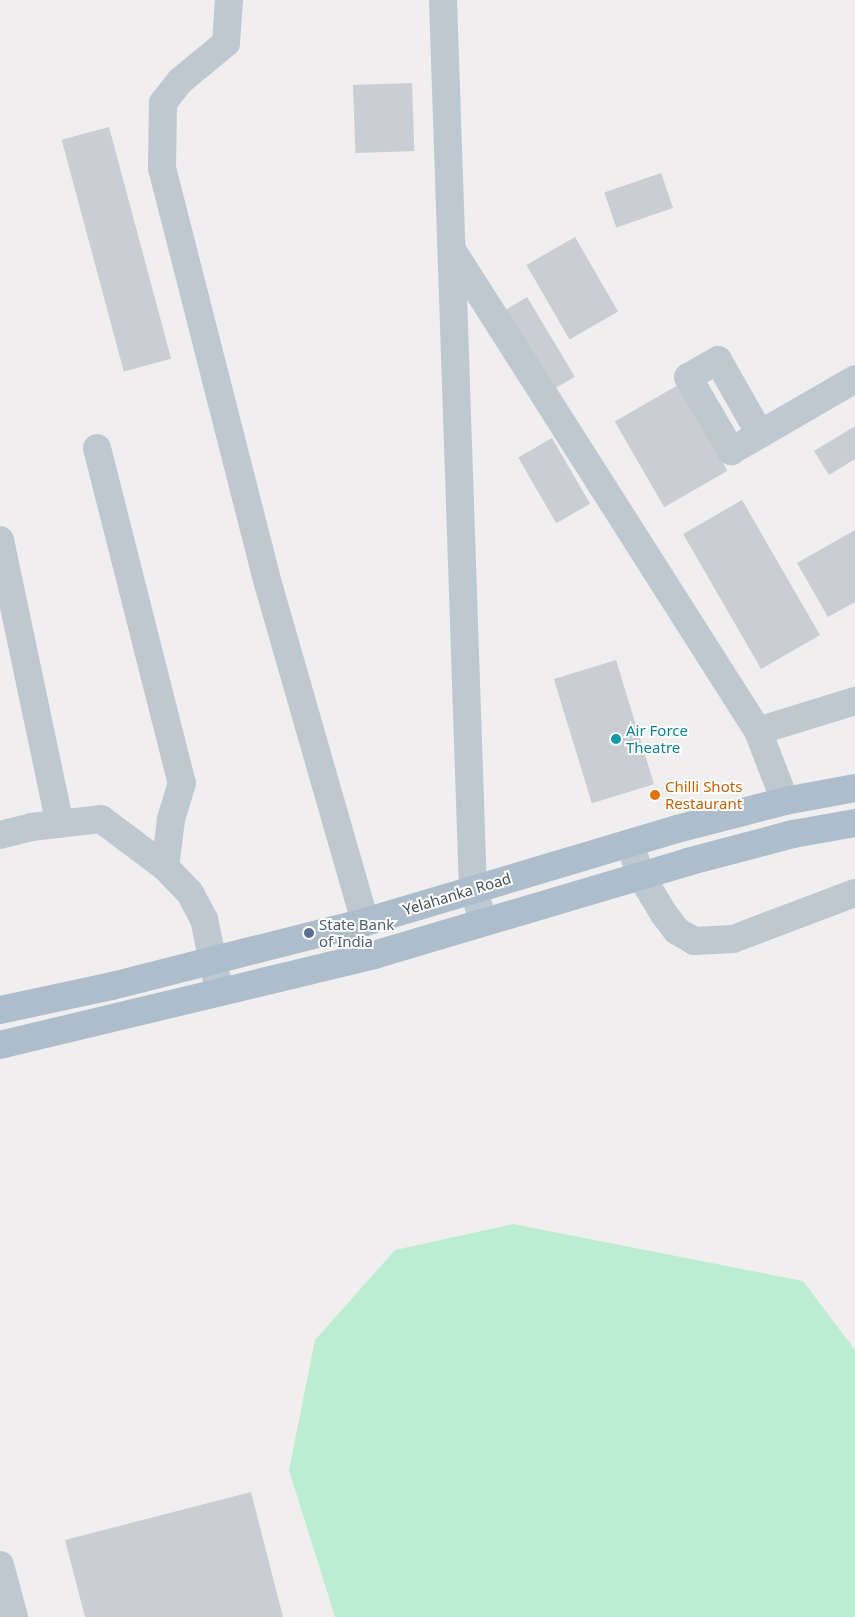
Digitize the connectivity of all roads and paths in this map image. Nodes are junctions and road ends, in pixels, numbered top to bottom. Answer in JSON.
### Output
{"nodes":[{"id":1,"x":229,"y":0,"type":"edge"},
{"id":2,"x":443,"y":0,"type":"edge"},
{"id":3,"x":452,"y":249,"type":"junction"},
{"id":4,"x":855,"y":379,"type":"edge"},
{"id":5,"x":760,"y":434,"type":"dead end"},
{"id":6,"x":97,"y":448,"type":"dead end"},
{"id":7,"x":0,"y":540,"type":"edge"},
{"id":8,"x":855,"y":701,"type":"edge"},
{"id":9,"x":758,"y":730,"type":"junction"},
{"id":10,"x":855,"y":788,"type":"edge"},
{"id":11,"x":785,"y":801,"type":"junction"},
{"id":12,"x":855,"y":823,"type":"edge"},
{"id":13,"x":60,"y":824,"type":"junction"},
{"id":14,"x":0,"y":835,"type":"edge"},
{"id":15,"x":630,"y":843,"type":"junction"},
{"id":16,"x":165,"y":868,"type":"junction"},
{"id":17,"x":641,"y":876,"type":"junction"},
{"id":18,"x":473,"y":888,"type":"junction"},
{"id":19,"x":855,"y":894,"type":"edge"},
{"id":20,"x":483,"y":921,"type":"junction"},
{"id":21,"x":365,"y":922,"type":"junction"},
{"id":22,"x":212,"y":960,"type":"junction"},
{"id":23,"x":220,"y":990,"type":"junction"},
{"id":24,"x":0,"y":1010,"type":"edge"},
{"id":25,"x":0,"y":1045,"type":"edge"},
{"id":26,"x":0,"y":1565,"type":"edge"},
{"id":27,"x":14,"y":1617,"type":"edge"}],
"edges":[{"from":1,"to":21,"type":"lane"},
{"from":2,"to":3,"type":"lane"},
{"from":3,"to":9,"type":"lane"},
{"from":3,"to":18,"type":"lane"},
{"from":4,"to":5,"type":"lane"},
{"from":6,"to":16,"type":"lane"},
{"from":7,"to":13,"type":"lane"},
{"from":8,"to":9,"type":"lane"},
{"from":9,"to":11,"type":"lane"},
{"from":10,"to":11,"type":"main road","name":"Yelahanka Road"},
{"from":11,"to":15,"type":"main road","name":"Yelahanka Road"},
{"from":12,"to":17,"type":"main road"},
{"from":13,"to":14,"type":"lane"},
{"from":13,"to":16,"type":"lane"},
{"from":15,"to":17,"type":"lane"},
{"from":15,"to":18,"type":"main road","name":"Yelahanka Road"},
{"from":16,"to":22,"type":"lane"},
{"from":17,"to":19,"type":"lane"},
{"from":17,"to":20,"type":"main road"},
{"from":18,"to":20,"type":"lane"},
{"from":18,"to":21,"type":"main road","name":"Yelahanka Road"},
{"from":20,"to":23,"type":"main road"},
{"from":21,"to":22,"type":"main road","name":"Yelahanka Road"},
{"from":22,"to":23,"type":"lane"},
{"from":22,"to":24,"type":"main road","name":"Yelahanka Road"},
{"from":23,"to":25,"type":"main road"},
{"from":26,"to":27,"type":"lane"}]}
